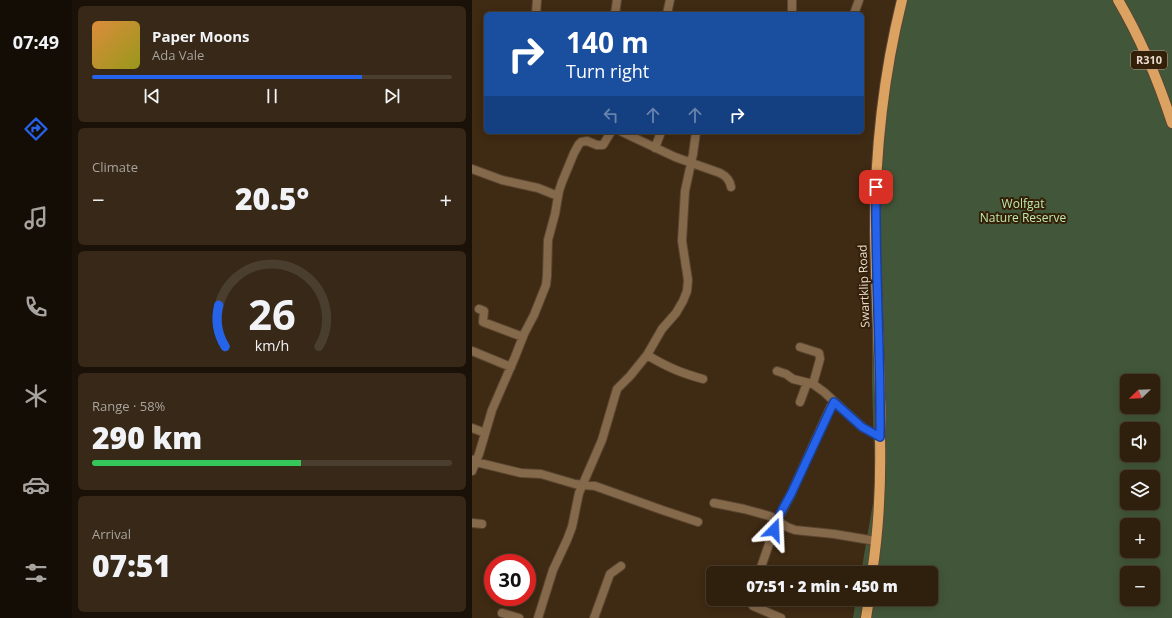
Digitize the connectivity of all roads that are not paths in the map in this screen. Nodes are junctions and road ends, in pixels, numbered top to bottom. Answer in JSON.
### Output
{"nodes":[{"id":1,"x":537,"y":0,"type":"edge"},
{"id":2,"x":617,"y":0,"type":"edge"},
{"id":3,"x":670,"y":0,"type":"edge"},
{"id":4,"x":792,"y":0,"type":"edge"},
{"id":5,"x":859,"y":0,"type":"edge"},
{"id":6,"x":902,"y":0,"type":"edge"},
{"id":7,"x":1118,"y":0,"type":"edge"},
{"id":8,"x":536,"y":12,"type":"edge"},
{"id":9,"x":615,"y":12,"type":"edge"},
{"id":10,"x":667,"y":12,"type":"edge"},
{"id":11,"x":792,"y":12,"type":"edge"},
{"id":12,"x":855,"y":12,"type":"edge"},
{"id":13,"x":1172,"y":123,"type":"edge"},
{"id":14,"x":610,"y":134,"type":"edge"},
{"id":15,"x":626,"y":134,"type":"edge"},
{"id":16,"x":660,"y":134,"type":"edge"},
{"id":17,"x":696,"y":134,"type":"edge"},
{"id":18,"x":655,"y":148,"type":"junction"},
{"id":19,"x":690,"y":163,"type":"junction"},
{"id":20,"x":472,"y":169,"type":"edge"},
{"id":21,"x":731,"y":186,"type":"dead end"},
{"id":22,"x":558,"y":196,"type":"junction"},
{"id":23,"x":479,"y":309,"type":"dead end"},
{"id":24,"x":523,"y":337,"type":"junction"},
{"id":25,"x":800,"y":348,"type":"dead end"},
{"id":26,"x":472,"y":351,"type":"edge"},
{"id":27,"x":647,"y":355,"type":"junction"},
{"id":28,"x":511,"y":367,"type":"junction"},
{"id":29,"x":777,"y":371,"type":"dead end"},
{"id":30,"x":703,"y":379,"type":"dead end"},
{"id":31,"x":810,"y":383,"type":"junction"},
{"id":32,"x":800,"y":402,"type":"dead end"},
{"id":33,"x":834,"y":402,"type":"junction"},
{"id":34,"x":472,"y":428,"type":"edge"},
{"id":35,"x":485,"y":433,"type":"junction"},
{"id":36,"x":880,"y":437,"type":"junction"},
{"id":37,"x":474,"y":461,"type":"edge"},
{"id":38,"x":472,"y":471,"type":"edge"},
{"id":39,"x":584,"y":484,"type":"junction"},
{"id":40,"x":714,"y":503,"type":"dead end"},
{"id":41,"x":777,"y":521,"type":"junction"},
{"id":42,"x":698,"y":522,"type":"dead end"},
{"id":43,"x":472,"y":523,"type":"edge"},
{"id":44,"x":482,"y":524,"type":"dead end"},
{"id":45,"x":876,"y":541,"type":"junction"},
{"id":46,"x":621,"y":566,"type":"dead end"},
{"id":47,"x":761,"y":566,"type":"edge"},
{"id":48,"x":873,"y":566,"type":"edge"},
{"id":49,"x":753,"y":606,"type":"edge"},
{"id":50,"x":868,"y":606,"type":"edge"},
{"id":51,"x":502,"y":613,"type":"dead end"},
{"id":52,"x":519,"y":618,"type":"edge"},
{"id":53,"x":538,"y":618,"type":"edge"},
{"id":54,"x":594,"y":618,"type":"edge"},
{"id":55,"x":781,"y":618,"type":"edge"},
{"id":56,"x":866,"y":618,"type":"edge"}],
"edges":[{"from":1,"to":8,"type":"street"},
{"from":2,"to":9,"type":"street"},
{"from":3,"to":10,"type":"street"},
{"from":4,"to":11,"type":"street"},
{"from":5,"to":12,"type":"street"},
{"from":6,"to":36,"type":"main road","name":"Swartklip Road"},
{"from":7,"to":13,"type":"main road","number":"R310"},
{"from":14,"to":22,"type":"street"},
{"from":15,"to":18,"type":"street"},
{"from":16,"to":18,"type":"street"},
{"from":17,"to":19,"type":"street"},
{"from":18,"to":19,"type":"street"},
{"from":19,"to":21,"type":"street"},
{"from":19,"to":27,"type":"street"},
{"from":20,"to":22,"type":"street"},
{"from":22,"to":24,"type":"street"},
{"from":23,"to":24,"type":"street"},
{"from":24,"to":28,"type":"street"},
{"from":25,"to":31,"type":"street"},
{"from":26,"to":28,"type":"street"},
{"from":27,"to":30,"type":"street"},
{"from":27,"to":39,"type":"street"},
{"from":28,"to":35,"type":"street"},
{"from":29,"to":31,"type":"street"},
{"from":31,"to":32,"type":"street"},
{"from":31,"to":33,"type":"street"},
{"from":33,"to":36,"type":"street"},
{"from":33,"to":41,"type":"street"},
{"from":34,"to":35,"type":"street"},
{"from":35,"to":37,"type":"street"},
{"from":36,"to":45,"type":"main road","name":"Swartklip Road"},
{"from":37,"to":38,"type":"street"},
{"from":37,"to":39,"type":"street"},
{"from":39,"to":42,"type":"street"},
{"from":39,"to":53,"type":"street"},
{"from":40,"to":41,"type":"street"},
{"from":41,"to":45,"type":"street"},
{"from":41,"to":47,"type":"street"},
{"from":43,"to":44,"type":"street"},
{"from":45,"to":48,"type":"main road","name":"Swartklip Road"},
{"from":46,"to":54,"type":"street"},
{"from":49,"to":55,"type":"street"},
{"from":50,"to":56,"type":"main road"},
{"from":51,"to":52,"type":"street"}]}
